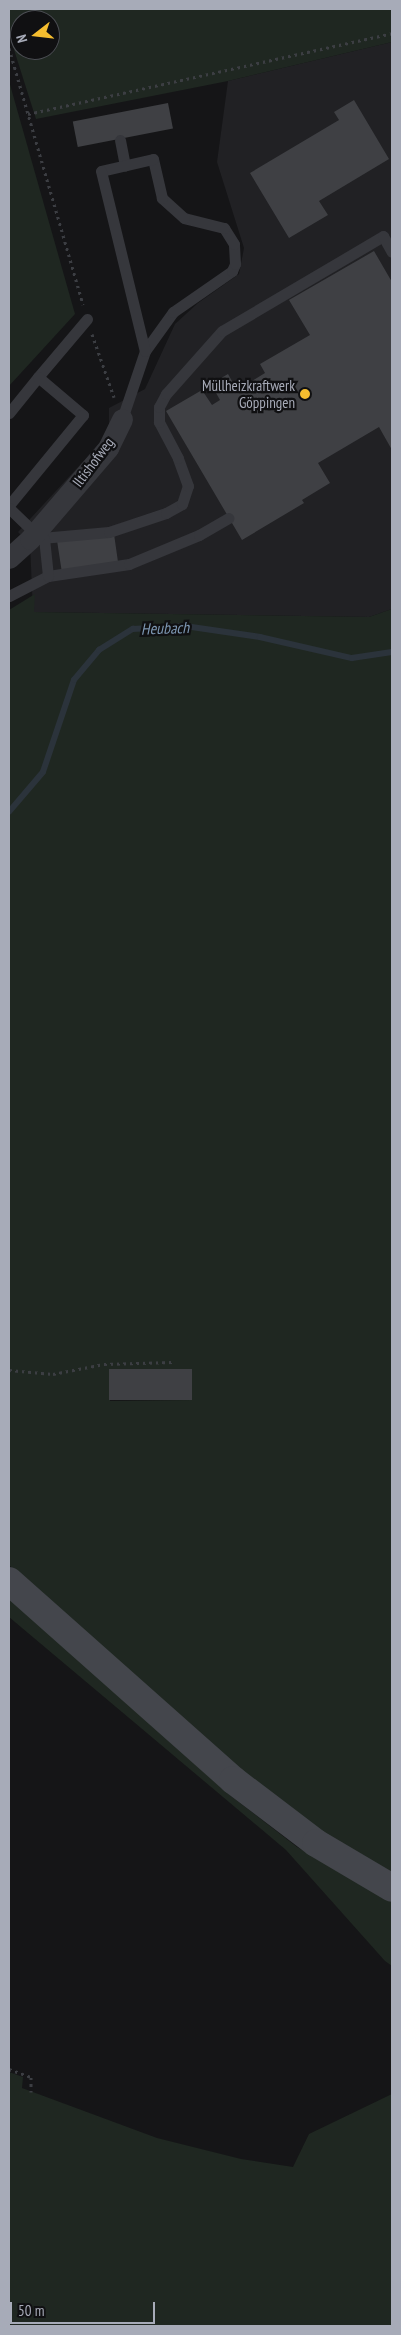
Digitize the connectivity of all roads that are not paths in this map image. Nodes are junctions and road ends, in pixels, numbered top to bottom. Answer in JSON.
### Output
{"nodes":[{"id":1,"x":120,"y":140,"type":"dead end"},
{"id":2,"x":125,"y":166,"type":"junction"},
{"id":3,"x":392,"y":252,"type":"edge"},
{"id":4,"x":87,"y":319,"type":"road end"},
{"id":5,"x":145,"y":351,"type":"junction"},
{"id":6,"x":38,"y":377,"type":"junction"},
{"id":7,"x":9,"y":413,"type":"edge"},
{"id":8,"x":122,"y":419,"type":"joint"},
{"id":9,"x":9,"y":506,"type":"edge"},
{"id":10,"x":228,"y":518,"type":"dead end"},
{"id":11,"x":36,"y":537,"type":"junction"},
{"id":12,"x":9,"y":558,"type":"edge"},
{"id":13,"x":48,"y":576,"type":"junction"},
{"id":14,"x":9,"y":596,"type":"edge"},
{"id":15,"x":9,"y":1580,"type":"edge"},
{"id":16,"x":392,"y":1888,"type":"edge"}],
"edges":[{"from":1,"to":2,"type":"lane"},
{"from":2,"to":5,"type":"lane"},
{"from":2,"to":5,"type":"lane"},
{"from":3,"to":11,"type":"lane"},
{"from":4,"to":6,"type":"lane"},
{"from":5,"to":8,"type":"lane"},
{"from":6,"to":7,"type":"lane"},
{"from":6,"to":9,"type":"lane"},
{"from":8,"to":11,"type":"street","name":"Iltishofweg"},
{"from":9,"to":11,"type":"lane"},
{"from":10,"to":13,"type":"lane"},
{"from":11,"to":12,"type":"street","name":"Iltishofweg"},
{"from":11,"to":13,"type":"lane"},
{"from":13,"to":14,"type":"lane"},
{"from":15,"to":16,"type":"main road"}]}
